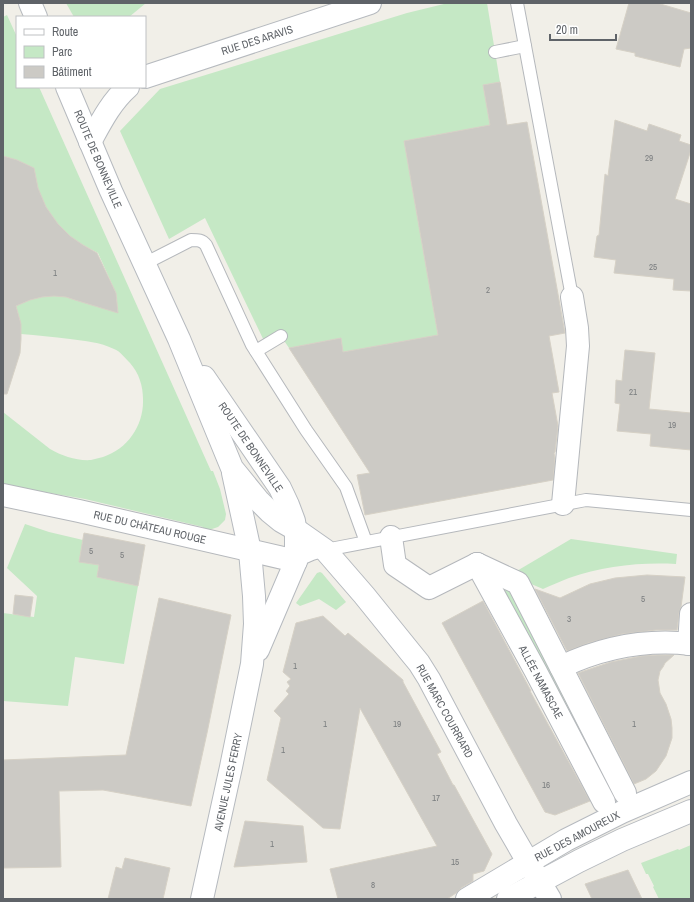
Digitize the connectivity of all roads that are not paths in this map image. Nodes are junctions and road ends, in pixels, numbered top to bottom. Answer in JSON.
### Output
{"nodes":[{"id":1,"x":30,"y":3,"type":"edge"},
{"id":2,"x":370,"y":3,"type":"edge"},
{"id":3,"x":517,"y":3,"type":"edge"},
{"id":4,"x":36,"y":16,"type":"edge"},
{"id":5,"x":525,"y":46,"type":"junction"},
{"id":6,"x":495,"y":52,"type":"dead end"},
{"id":7,"x":146,"y":77,"type":"edge"},
{"id":8,"x":67,"y":88,"type":"edge"},
{"id":9,"x":127,"y":88,"type":"edge"},
{"id":10,"x":90,"y":142,"type":"junction"},
{"id":11,"x":144,"y":264,"type":"junction"},
{"id":12,"x":572,"y":297,"type":"joint"},
{"id":13,"x":281,"y":336,"type":"dead end"},
{"id":14,"x":179,"y":339,"type":"junction"},
{"id":15,"x":256,"y":351,"type":"junction"},
{"id":16,"x":232,"y":468,"type":"junction"},
{"id":17,"x":3,"y":495,"type":"edge"},
{"id":18,"x":563,"y":504,"type":"junction"},
{"id":19,"x":691,"y":510,"type":"edge"},
{"id":20,"x":295,"y":529,"type":"junction"},
{"id":21,"x":391,"y":537,"type":"junction"},
{"id":22,"x":366,"y":542,"type":"junction"},
{"id":23,"x":325,"y":550,"type":"junction"},
{"id":24,"x":250,"y":551,"type":"junction"},
{"id":25,"x":296,"y":561,"type":"junction"},
{"id":26,"x":477,"y":564,"type":"junction"},
{"id":27,"x":691,"y":614,"type":"edge"},
{"id":28,"x":690,"y":644,"type":"edge"},
{"id":29,"x":252,"y":664,"type":"junction"},
{"id":30,"x":561,"y":667,"type":"junction"},
{"id":31,"x":691,"y":782,"type":"edge"},
{"id":32,"x":625,"y":793,"type":"dead end"},
{"id":33,"x":604,"y":802,"type":"dead end"},
{"id":34,"x":691,"y":810,"type":"edge"},
{"id":35,"x":528,"y":862,"type":"junction"},
{"id":36,"x":545,"y":891,"type":"edge"},
{"id":37,"x":202,"y":899,"type":"edge"},
{"id":38,"x":467,"y":899,"type":"edge"},
{"id":39,"x":508,"y":899,"type":"edge"}],
"edges":[{"from":1,"to":4,"type":"main road"},
{"from":2,"to":7,"type":"main road","name":"RUE DES ARAVIS"},
{"from":3,"to":5,"type":"lane"},
{"from":5,"to":6,"type":"lane"},
{"from":5,"to":12,"type":"lane"},
{"from":8,"to":10,"type":"main road","name":"ROUTE DE BONNEVILLE"},
{"from":9,"to":10,"type":"main road"},
{"from":10,"to":11,"type":"main road","name":"ROUTE DE BONNEVILLE"},
{"from":11,"to":14,"type":"main road","name":"ROUTE DE BONNEVILLE"},
{"from":11,"to":15,"type":"lane"},
{"from":12,"to":18,"type":"main road"},
{"from":13,"to":15,"type":"lane"},
{"from":14,"to":16,"type":"main road","name":"ROUTE DE BONNEVILLE"},
{"from":14,"to":20,"type":"main road","name":"ROUTE DE BONNEVILLE"},
{"from":15,"to":22,"type":"lane"},
{"from":16,"to":20,"type":"main road","name":"ROUTE DE BONNEVILLE"},
{"from":16,"to":24,"type":"main road","name":"AVENUE JULES FERRY"},
{"from":17,"to":24,"type":"main road","name":"RUE DU CHÂTEAU ROUGE"},
{"from":18,"to":19,"type":"lane"},
{"from":18,"to":21,"type":"lane"},
{"from":20,"to":23,"type":"main road","name":"RUE MARC COURRIARD"},
{"from":20,"to":25,"type":"main road","name":"AVENUE JULES FERRY"},
{"from":21,"to":22,"type":"lane"},
{"from":21,"to":26,"type":"main road"},
{"from":22,"to":23,"type":"lane"},
{"from":23,"to":25,"type":"lane"},
{"from":23,"to":35,"type":"main road","name":"RUE MARC COURRIARD"},
{"from":24,"to":25,"type":"main road","name":"RUE DU CHÂTEAU ROUGE"},
{"from":24,"to":29,"type":"main road","name":"AVENUE JULES FERRY"},
{"from":25,"to":29,"type":"main road","name":"AVENUE JULES FERRY"},
{"from":26,"to":30,"type":"main road"},
{"from":26,"to":33,"type":"main road","name":"ALLÉE NAMASCAE"},
{"from":27,"to":28,"type":"main road"},
{"from":28,"to":30,"type":"main road"},
{"from":29,"to":37,"type":"main road","name":"AVENUE JULES FERRY"},
{"from":30,"to":32,"type":"main road"},
{"from":31,"to":35,"type":"main road","name":"RUE DES AMOUREUX"},
{"from":34,"to":36,"type":"main road","name":"RUE DES AMOUREUX"},
{"from":35,"to":36,"type":"main road","name":"RUE MARC COURRIARD"},
{"from":35,"to":38,"type":"main road","name":"RUE DES AMOUREUX"},
{"from":36,"to":39,"type":"main road","name":"RUE DES AMOUREUX"}]}
